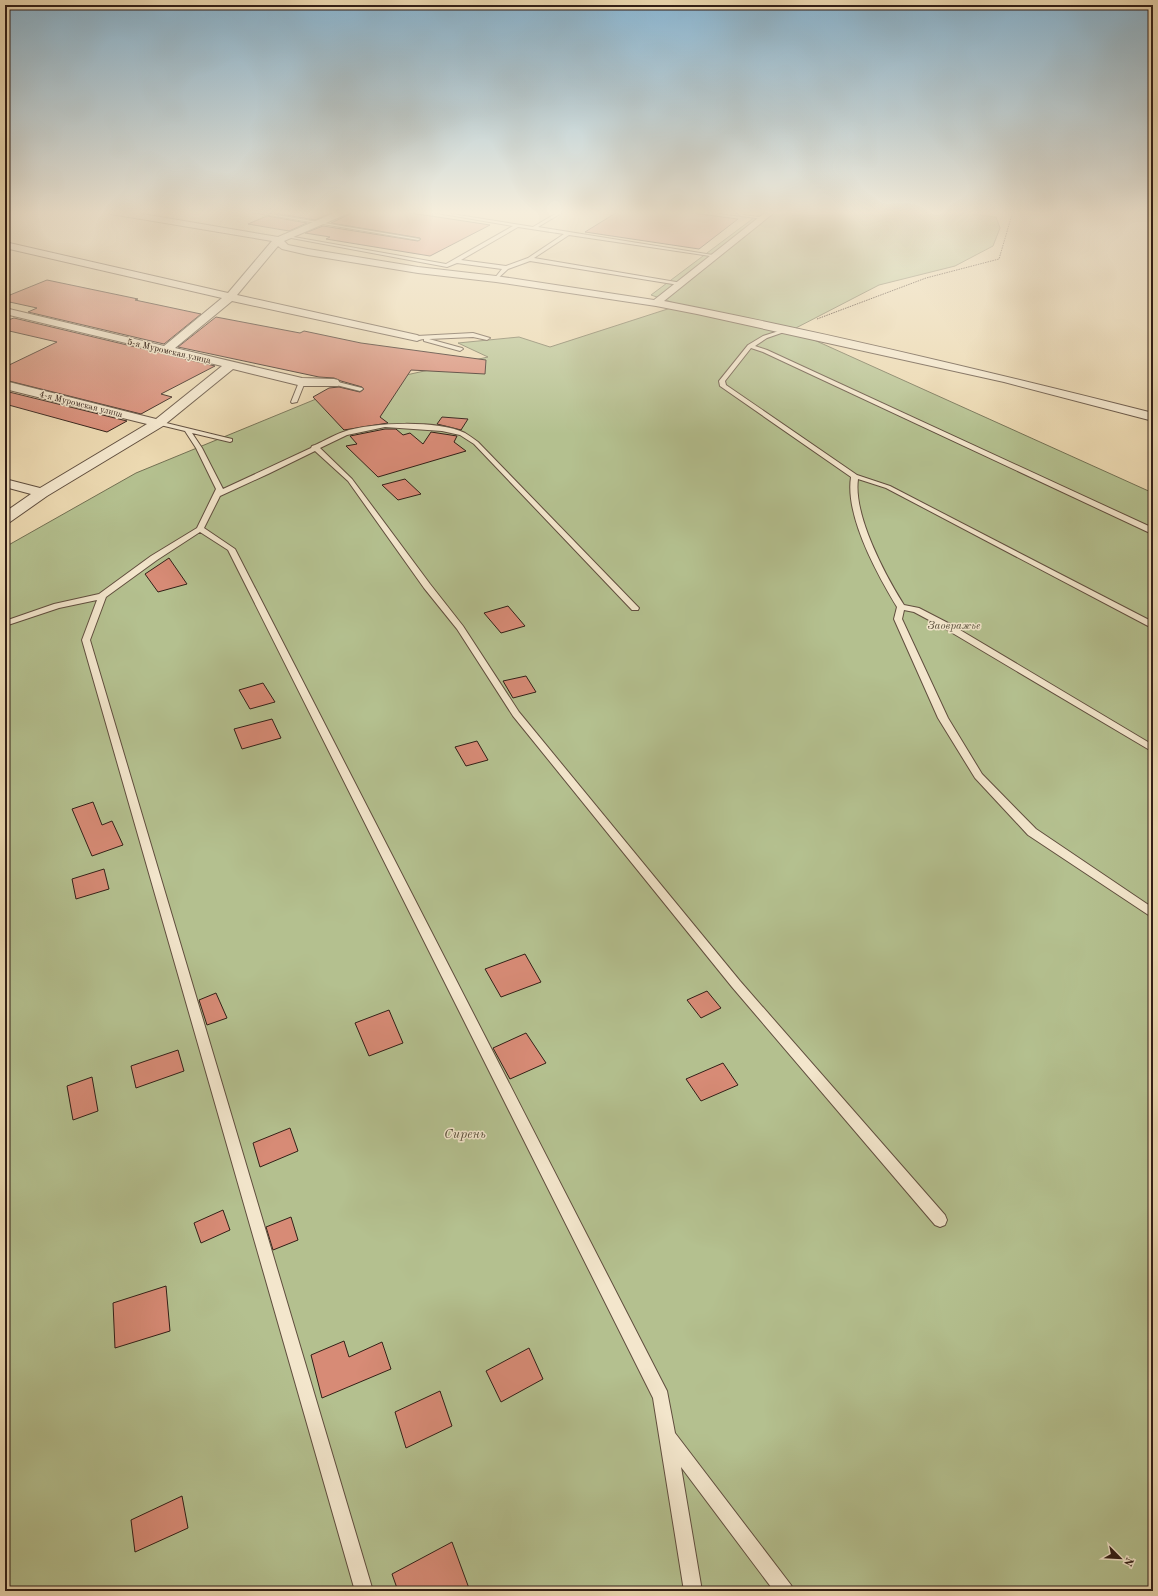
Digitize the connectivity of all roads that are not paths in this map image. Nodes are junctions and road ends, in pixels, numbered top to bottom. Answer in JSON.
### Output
{"nodes":[{"id":1,"x":180,"y":285,"type":"edge"},
{"id":2,"x":241,"y":285,"type":"edge"},
{"id":3,"x":539,"y":285,"type":"edge"},
{"id":4,"x":676,"y":285,"type":"edge"},
{"id":5,"x":230,"y":297,"type":"junction"},
{"id":6,"x":656,"y":303,"type":"junction"},
{"id":7,"x":5,"y":311,"type":"edge"},
{"id":8,"x":784,"y":330,"type":"junction"},
{"id":9,"x":417,"y":338,"type":"junction"},
{"id":10,"x":487,"y":338,"type":"dead end"},
{"id":11,"x":750,"y":346,"type":"junction"},
{"id":12,"x":460,"y":349,"type":"dead end"},
{"id":13,"x":166,"y":350,"type":"junction"},
{"id":14,"x":231,"y":365,"type":"junction"},
{"id":15,"x":302,"y":382,"type":"junction"},
{"id":16,"x":334,"y":383,"type":"joint"},
{"id":17,"x":5,"y":385,"type":"edge"},
{"id":18,"x":360,"y":389,"type":"dead end"},
{"id":19,"x":294,"y":402,"type":"dead end"},
{"id":20,"x":1153,"y":417,"type":"edge"},
{"id":21,"x":158,"y":423,"type":"junction"},
{"id":22,"x":187,"y":430,"type":"junction"},
{"id":23,"x":230,"y":440,"type":"dead end"},
{"id":24,"x":314,"y":447,"type":"junction"},
{"id":25,"x":854,"y":476,"type":"junction"},
{"id":26,"x":5,"y":483,"type":"edge"},
{"id":27,"x":42,"y":493,"type":"junction"},
{"id":28,"x":219,"y":494,"type":"junction"},
{"id":29,"x":5,"y":519,"type":"edge"},
{"id":30,"x":200,"y":529,"type":"junction"},
{"id":31,"x":1153,"y":532,"type":"edge"},
{"id":32,"x":102,"y":596,"type":"junction"},
{"id":33,"x":901,"y":607,"type":"junction"},
{"id":34,"x":635,"y":608,"type":"dead end"},
{"id":35,"x":5,"y":624,"type":"edge"},
{"id":36,"x":1153,"y":625,"type":"edge"},
{"id":37,"x":1153,"y":749,"type":"edge"},
{"id":38,"x":1153,"y":914,"type":"edge"},
{"id":39,"x":940,"y":1220,"type":"dead end"},
{"id":40,"x":668,"y":1436,"type":"junction"},
{"id":41,"x":364,"y":1591,"type":"edge"},
{"id":42,"x":693,"y":1591,"type":"edge"},
{"id":43,"x":785,"y":1591,"type":"edge"}],
"edges":[{"from":1,"to":5,"type":"street"},
{"from":2,"to":5,"type":"street"},
{"from":3,"to":6,"type":"street"},
{"from":4,"to":6,"type":"street"},
{"from":5,"to":9,"type":"street"},
{"from":5,"to":13,"type":"street"},
{"from":6,"to":8,"type":"street"},
{"from":7,"to":13,"type":"street","name":"5-я Муромская улица"},
{"from":8,"to":11,"type":"lane"},
{"from":8,"to":20,"type":"street"},
{"from":9,"to":10,"type":"lane"},
{"from":9,"to":12,"type":"lane"},
{"from":11,"to":25,"type":"lane"},
{"from":11,"to":31,"type":"lane"},
{"from":13,"to":14,"type":"street","name":"5-я Муромская улица"},
{"from":14,"to":15,"type":"street","name":"5-я Муромская улица"},
{"from":14,"to":21,"type":"street"},
{"from":15,"to":16,"type":"street","name":"5-я Муромская улица"},
{"from":15,"to":19,"type":"lane"},
{"from":16,"to":18,"type":"lane"},
{"from":17,"to":21,"type":"street","name":"4-я Муромская улица"},
{"from":21,"to":22,"type":"lane"},
{"from":21,"to":27,"type":"street"},
{"from":22,"to":23,"type":"lane"},
{"from":22,"to":28,"type":"lane"},
{"from":24,"to":28,"type":"lane"},
{"from":24,"to":34,"type":"lane"},
{"from":24,"to":39,"type":"lane"},
{"from":25,"to":33,"type":"lane"},
{"from":25,"to":36,"type":"lane"},
{"from":26,"to":27,"type":"street"},
{"from":27,"to":29,"type":"street"},
{"from":28,"to":30,"type":"lane"},
{"from":30,"to":32,"type":"lane"},
{"from":30,"to":40,"type":"lane"},
{"from":32,"to":35,"type":"lane"},
{"from":32,"to":41,"type":"lane"},
{"from":33,"to":37,"type":"lane"},
{"from":33,"to":38,"type":"lane"},
{"from":40,"to":42,"type":"lane"},
{"from":40,"to":43,"type":"lane"}]}
